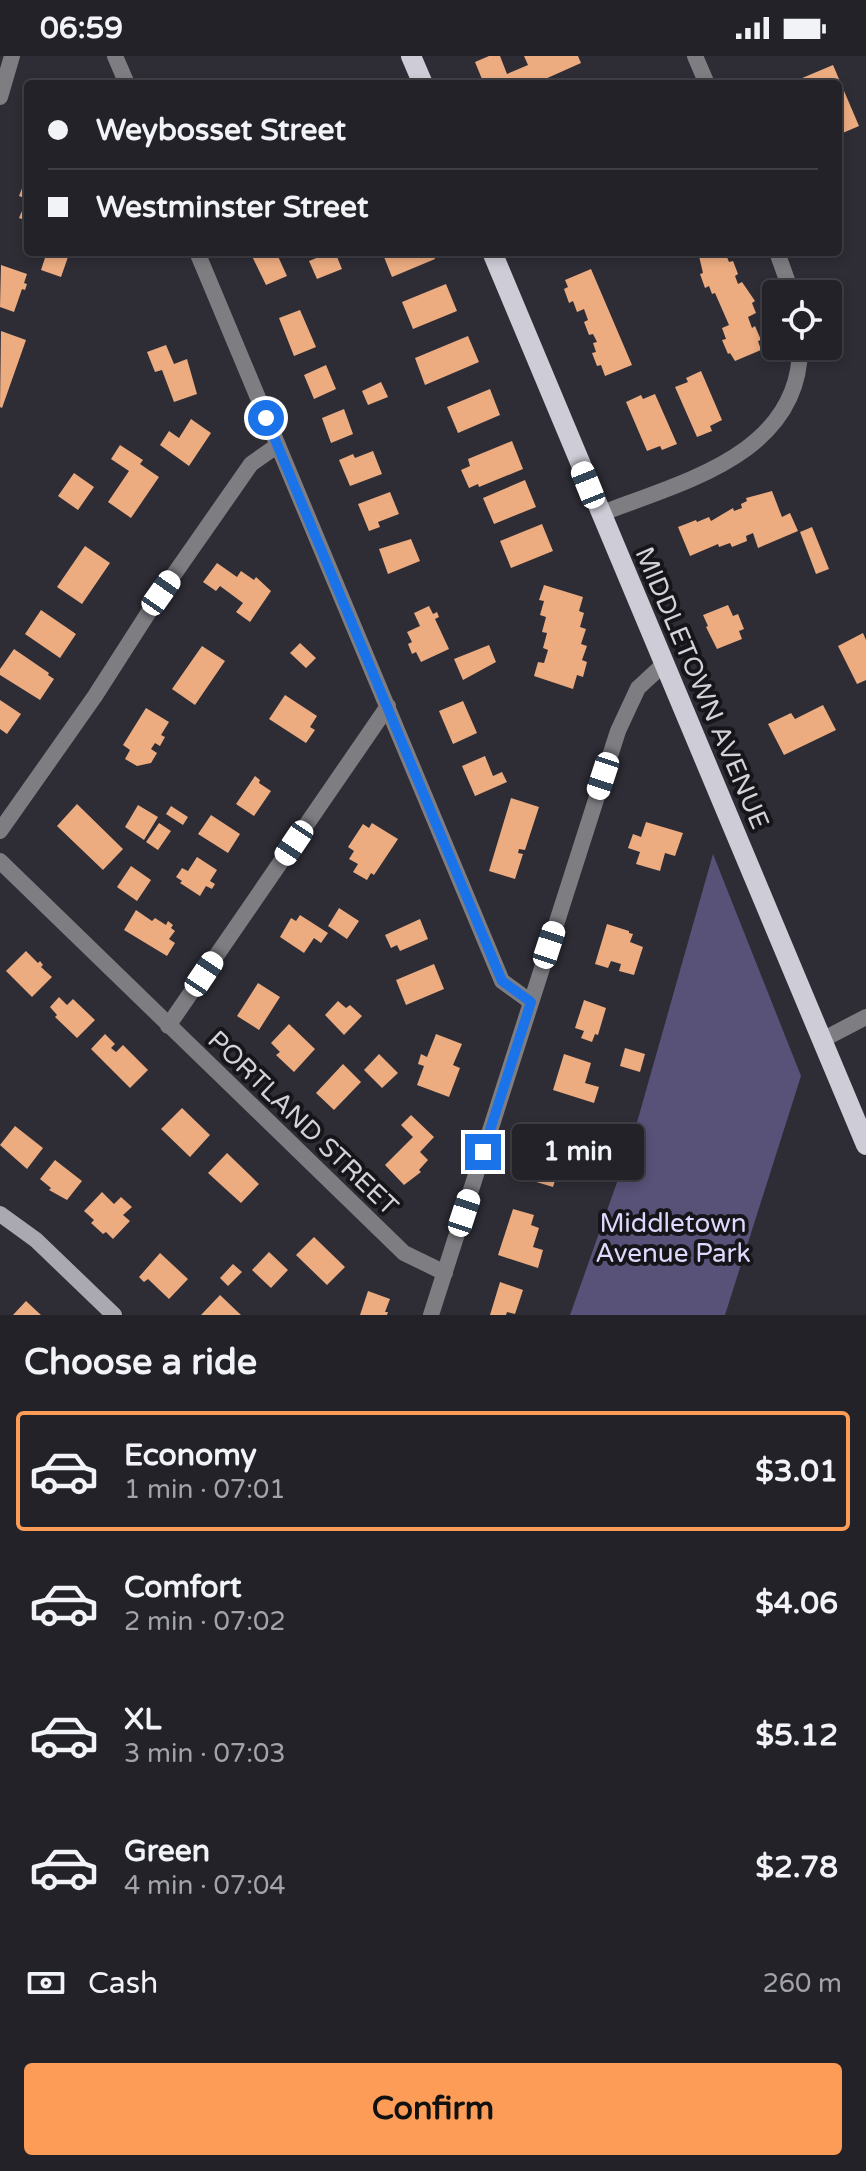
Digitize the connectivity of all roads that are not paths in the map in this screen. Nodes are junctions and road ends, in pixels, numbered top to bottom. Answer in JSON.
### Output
{"nodes":[{"id":1,"x":12,"y":56,"type":"edge"},
{"id":2,"x":115,"y":56,"type":"edge"},
{"id":3,"x":411,"y":56,"type":"edge"},
{"id":4,"x":695,"y":56,"type":"edge"},
{"id":5,"x":125,"y":80,"type":"edge"},
{"id":6,"x":421,"y":80,"type":"edge"},
{"id":7,"x":705,"y":80,"type":"edge"},
{"id":8,"x":0,"y":97,"type":"edge"},
{"id":9,"x":199,"y":256,"type":"edge"},
{"id":10,"x":494,"y":256,"type":"edge"},
{"id":11,"x":778,"y":256,"type":"edge"},
{"id":12,"x":787,"y":280,"type":"edge"},
{"id":13,"x":798,"y":360,"type":"edge"},
{"id":14,"x":278,"y":445,"type":"junction"},
{"id":15,"x":600,"y":514,"type":"junction"},
{"id":16,"x":665,"y":663,"type":"junction"},
{"id":17,"x":388,"y":706,"type":"junction"},
{"id":18,"x":0,"y":831,"type":"edge"},
{"id":19,"x":0,"y":861,"type":"edge"},
{"id":20,"x":531,"y":1002,"type":"junction"},
{"id":21,"x":866,"y":1017,"type":"edge"},
{"id":22,"x":168,"y":1026,"type":"junction"},
{"id":23,"x":822,"y":1040,"type":"junction"},
{"id":24,"x":866,"y":1145,"type":"edge"},
{"id":25,"x":0,"y":1214,"type":"edge"},
{"id":26,"x":445,"y":1273,"type":"junction"},
{"id":27,"x":114,"y":1315,"type":"edge"},
{"id":28,"x":431,"y":1315,"type":"edge"}],
"edges":[{"from":1,"to":8,"type":"street"},
{"from":2,"to":5,"type":"street"},
{"from":3,"to":6,"type":"main road"},
{"from":4,"to":7,"type":"street"},
{"from":9,"to":14,"type":"street"},
{"from":10,"to":15,"type":"main road","name":"MIDDLETOWN AVENUE"},
{"from":11,"to":12,"type":"street"},
{"from":13,"to":15,"type":"street"},
{"from":14,"to":17,"type":"street"},
{"from":14,"to":18,"type":"street"},
{"from":15,"to":16,"type":"main road","name":"MIDDLETOWN AVENUE"},
{"from":16,"to":20,"type":"street"},
{"from":16,"to":23,"type":"main road","name":"MIDDLETOWN AVENUE"},
{"from":17,"to":20,"type":"street"},
{"from":17,"to":22,"type":"street"},
{"from":19,"to":22,"type":"street","name":"PORTLAND STREET"},
{"from":20,"to":26,"type":"street"},
{"from":21,"to":23,"type":"street"},
{"from":22,"to":26,"type":"street","name":"PORTLAND STREET"},
{"from":23,"to":24,"type":"main road","name":"MIDDLETOWN AVENUE"},
{"from":25,"to":27,"type":"main road"},
{"from":26,"to":28,"type":"street"}]}
